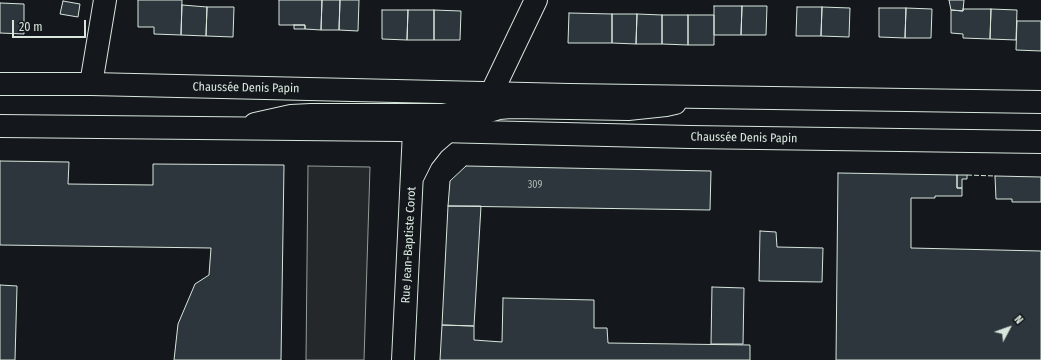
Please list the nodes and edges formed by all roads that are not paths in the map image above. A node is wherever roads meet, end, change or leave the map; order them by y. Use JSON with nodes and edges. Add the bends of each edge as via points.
{"nodes":[{"id":1,"x":105,"y":0,"type":"edge"},
{"id":2,"x":536,"y":0,"type":"edge"},
{"id":3,"x":0,"y":84,"type":"edge"},
{"id":4,"x":91,"y":84,"type":"junction"},
{"id":5,"x":491,"y":94,"type":"junction"},
{"id":6,"x":699,"y":97,"type":"junction"},
{"id":7,"x":1041,"y":102,"type":"edge"},
{"id":8,"x":0,"y":126,"type":"edge"},
{"id":9,"x":228,"y":128,"type":"junction"},
{"id":10,"x":414,"y":131,"type":"junction"},
{"id":11,"x":448,"y":131,"type":"junction"},
{"id":12,"x":1041,"y":142,"type":"edge"},
{"id":13,"x":412,"y":178,"type":"junction"},
{"id":14,"x":404,"y":360,"type":"edge"}],
"edges":[{"from":1,"to":4,"type":"main road"},
{"from":2,"to":5,"type":"main road"},
{"from":3,"to":4,"type":"main road","name":"Chaussée Denis Papin"},
{"from":4,"to":5,"type":"main road","name":"Chaussée Denis Papin"},
{"from":5,"to":6,"type":"main road","name":"Chaussée Denis Papin"},
{"from":5,"to":9,"type":"main road","name":"Chaussée Denis Papin","via":[[471,107],[443,115],[291,116]]},
{"from":6,"to":7,"type":"main road","name":"Chaussée Denis Papin"},
{"from":6,"to":11,"type":"main road","name":"Chaussée Denis Papin","via":[[666,105],[628,109],[499,108],[467,120]]},
{"from":8,"to":9,"type":"main road","name":"Chaussée Denis Papin"},
{"from":9,"to":10,"type":"main road","name":"Chaussée Denis Papin"},
{"from":10,"to":11,"type":"main road","name":"Chaussée Denis Papin"},
{"from":10,"to":13,"type":"main road","name":"Rue Jean-Baptiste Corot"},
{"from":11,"to":12,"type":"main road","name":"Chaussée Denis Papin"},
{"from":11,"to":13,"type":"main road","name":"Chaussée Denis Papin","via":[[422,158]]},
{"from":13,"to":14,"type":"main road","name":"Rue Jean-Baptiste Corot"}]}
